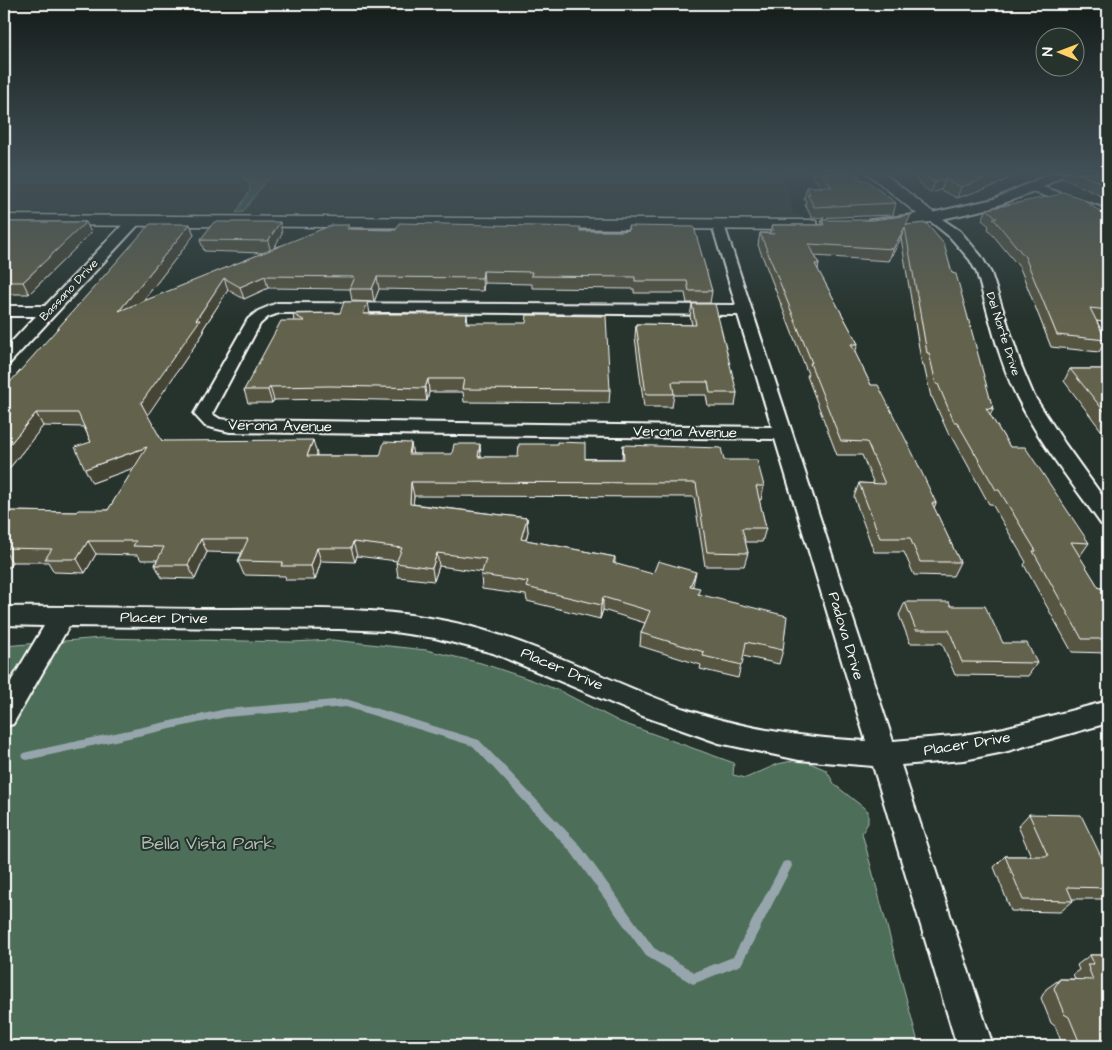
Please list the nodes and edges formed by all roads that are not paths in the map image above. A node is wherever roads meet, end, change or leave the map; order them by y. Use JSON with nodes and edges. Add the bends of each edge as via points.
{"nodes":[{"id":1,"x":133,"y":222,"type":"edge"},
{"id":2,"x":280,"y":222,"type":"edge"},
{"id":3,"x":880,"y":222,"type":"edge"},
{"id":4,"x":939,"y":222,"type":"edge"},
{"id":5,"x":718,"y":225,"type":"junction"},
{"id":6,"x":823,"y":225,"type":"edge"},
{"id":7,"x":855,"y":225,"type":"edge"},
{"id":8,"x":745,"y":310,"type":"junction"},
{"id":9,"x":4,"y":311,"type":"edge"},
{"id":10,"x":49,"y":311,"type":"junction"},
{"id":11,"x":4,"y":359,"type":"edge"},
{"id":12,"x":783,"y":433,"type":"junction"},
{"id":13,"x":1100,"y":497,"type":"edge"},
{"id":14,"x":1108,"y":519,"type":"edge"},
{"id":15,"x":4,"y":616,"type":"edge"},
{"id":16,"x":62,"y":617,"type":"junction"},
{"id":17,"x":1108,"y":712,"type":"edge"},
{"id":18,"x":4,"y":716,"type":"edge"},
{"id":19,"x":882,"y":753,"type":"junction"},
{"id":20,"x":975,"y":1046,"type":"edge"}],
"edges":[{"from":1,"to":10,"type":"street","name":"Bassano Drive"},
{"from":2,"to":5,"type":"street"},
{"from":3,"to":7,"type":"street"},
{"from":4,"to":13,"type":"street","name":"Del Norte Drive","via":[[955,234],[984,274],[1025,396],[1047,431]]},
{"from":5,"to":6,"type":"street"},
{"from":5,"to":8,"type":"street","name":"Padova Drive"},
{"from":8,"to":12,"type":"street","name":"Padova Drive"},
{"from":8,"to":12,"type":"street","name":"Verona Avenue","via":[[277,308],[254,322],[203,414],[211,423],[230,426]]},
{"from":9,"to":10,"type":"street"},
{"from":10,"to":11,"type":"street","name":"Bassano Drive"},
{"from":12,"to":19,"type":"street","name":"Padova Drive"},
{"from":13,"to":14,"type":"street","name":"Del Norte Drive"},
{"from":15,"to":16,"type":"street","name":"Placer Drive"},
{"from":16,"to":18,"type":"street"},
{"from":16,"to":19,"type":"street","name":"Placer Drive","via":[[331,619],[435,628],[513,648],[642,704],[711,728],[793,748]]},
{"from":17,"to":19,"type":"street","name":"Placer Drive","via":[[1004,740],[930,753]]},
{"from":19,"to":20,"type":"street","name":"Padova Drive"}]}
